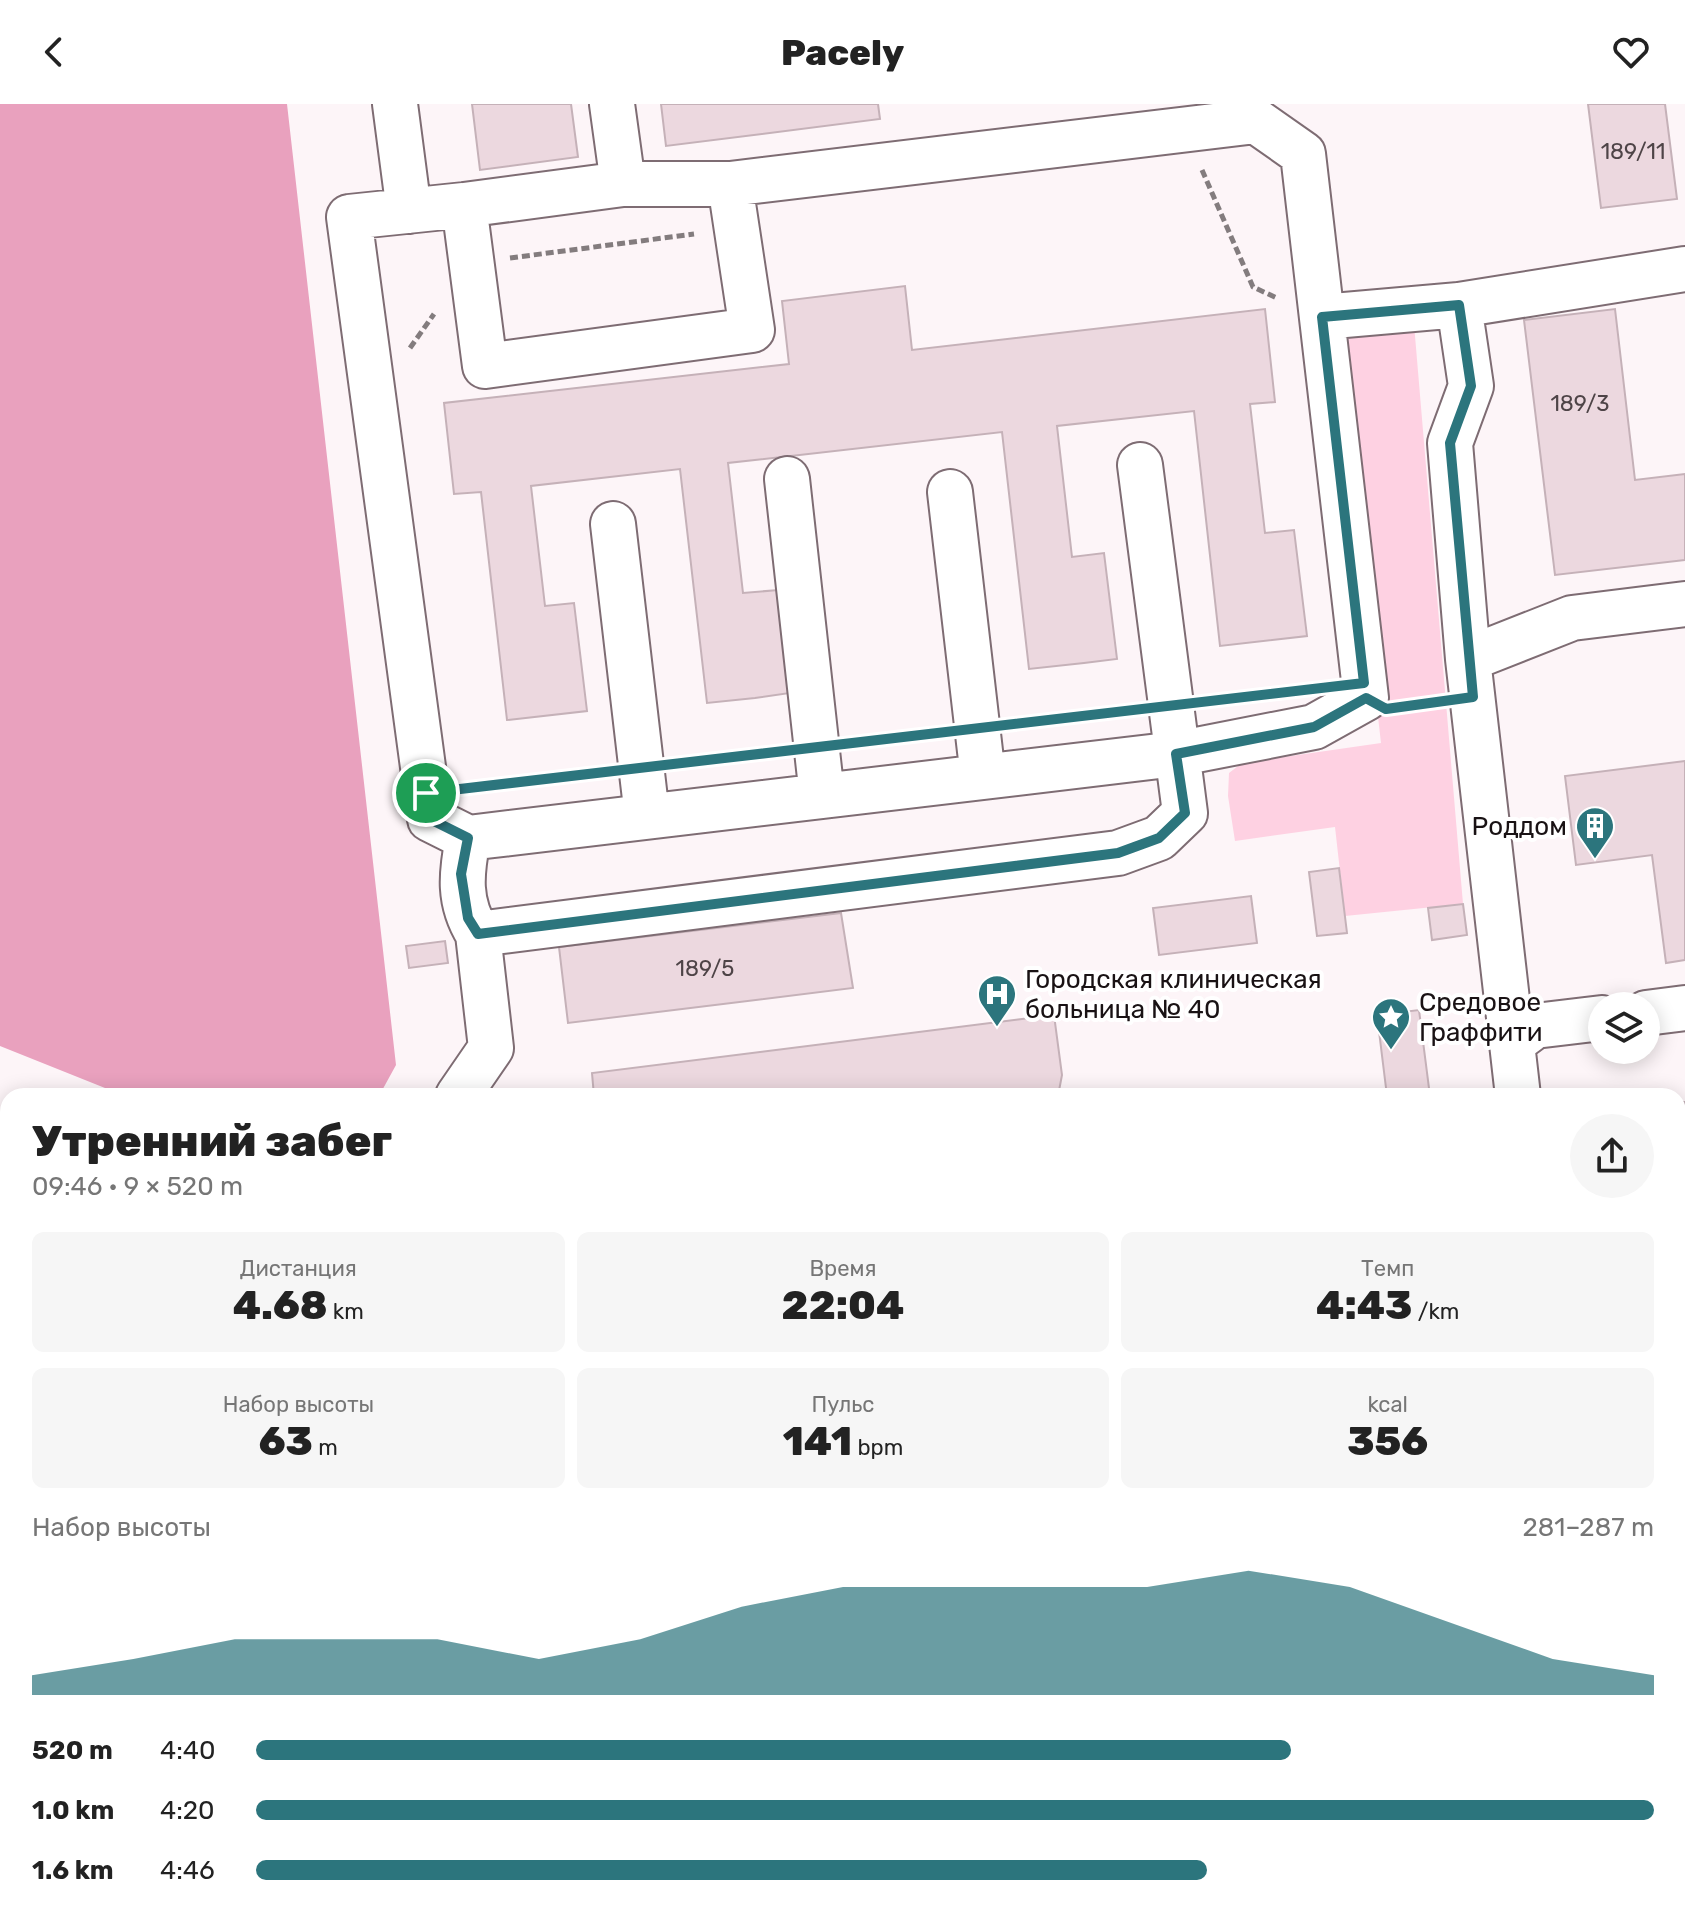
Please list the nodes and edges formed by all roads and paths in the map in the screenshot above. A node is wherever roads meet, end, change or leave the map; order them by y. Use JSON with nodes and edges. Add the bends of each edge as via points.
{"nodes":[{"id":1,"x":395,"y":104,"type":"edge"},
{"id":2,"x":612,"y":104,"type":"edge"},
{"id":3,"x":1254,"y":113,"type":"edge"},
{"id":4,"x":1183,"y":130,"type":"junction"},
{"id":5,"x":623,"y":184,"type":"junction"},
{"id":6,"x":730,"y":184,"type":"junction"},
{"id":7,"x":464,"y":205,"type":"junction"},
{"id":8,"x":409,"y":211,"type":"junction"},
{"id":9,"x":471,"y":263,"type":"junction"},
{"id":10,"x":1685,"y":269,"type":"edge"},
{"id":11,"x":1459,"y":305,"type":"junction"},
{"id":12,"x":1322,"y":317,"type":"junction"},
{"id":13,"x":374,"y":397,"type":"junction"},
{"id":14,"x":1140,"y":465,"type":"dead end"},
{"id":15,"x":787,"y":479,"type":"dead end"},
{"id":16,"x":950,"y":492,"type":"dead end"},
{"id":17,"x":613,"y":524,"type":"dead end"},
{"id":18,"x":1685,"y":604,"type":"edge"},
{"id":19,"x":1470,"y":678,"type":"junction"},
{"id":20,"x":1366,"y":698,"type":"junction"},
{"id":21,"x":1171,"y":705,"type":"junction"},
{"id":22,"x":978,"y":728,"type":"junction"},
{"id":23,"x":816,"y":747,"type":"junction"},
{"id":24,"x":1176,"y":754,"type":"junction"},
{"id":25,"x":642,"y":768,"type":"junction"},
{"id":26,"x":983,"y":777,"type":"junction"},
{"id":27,"x":426,"y":793,"type":"junction"},
{"id":28,"x":822,"y":796,"type":"junction"},
{"id":29,"x":647,"y":816,"type":"junction"},
{"id":30,"x":468,"y":838,"type":"junction"},
{"id":31,"x":478,"y":934,"type":"junction"},
{"id":32,"x":1685,"y":1008,"type":"edge"},
{"id":33,"x":1660,"y":1011,"type":"edge"},
{"id":34,"x":1588,"y":1020,"type":"edge"},
{"id":35,"x":1512,"y":1043,"type":"junction"},
{"id":36,"x":464,"y":1088,"type":"edge"},
{"id":37,"x":1517,"y":1088,"type":"edge"}],
"edges":[{"from":1,"to":8,"type":"street"},
{"from":2,"to":5,"type":"street"},
{"from":3,"to":4,"type":"street"},
{"from":3,"to":12,"type":"street","via":[[1303,154]]},
{"from":4,"to":6,"type":"street"},
{"from":4,"to":12,"type":"path","via":[[1253,287]]},
{"from":5,"to":6,"type":"street"},
{"from":5,"to":7,"type":"street"},
{"from":6,"to":9,"type":"street","via":[[752,330],[485,366]]},
{"from":7,"to":8,"type":"street"},
{"from":7,"to":9,"type":"street"},
{"from":8,"to":13,"type":"street","via":[[349,217]]},
{"from":9,"to":13,"type":"path"},
{"from":10,"to":11,"type":"street"},
{"from":11,"to":12,"type":"street"},
{"from":11,"to":19,"type":"street","via":[[1471,386],[1450,443]]},
{"from":12,"to":20,"type":"street"},
{"from":13,"to":27,"type":"street"},
{"from":14,"to":21,"type":"street"},
{"from":15,"to":23,"type":"street"},
{"from":16,"to":22,"type":"street"},
{"from":17,"to":25,"type":"street"},
{"from":18,"to":19,"type":"street","via":[[1572,618]]},
{"from":19,"to":20,"type":"path","via":[[1386,709]]},
{"from":19,"to":35,"type":"street"},
{"from":20,"to":24,"type":"street","via":[[1314,727]]},
{"from":21,"to":22,"type":"path"},
{"from":21,"to":24,"type":"street"},
{"from":22,"to":23,"type":"path"},
{"from":22,"to":26,"type":"street"},
{"from":23,"to":25,"type":"path"},
{"from":23,"to":28,"type":"street"},
{"from":24,"to":26,"type":"street"},
{"from":24,"to":31,"type":"street","via":[[1185,813],[1159,838],[1118,853]]},
{"from":25,"to":27,"type":"path"},
{"from":25,"to":29,"type":"street"},
{"from":26,"to":28,"type":"street"},
{"from":27,"to":30,"type":"street","via":[[430,819]]},
{"from":28,"to":29,"type":"street"},
{"from":29,"to":30,"type":"street"},
{"from":30,"to":31,"type":"street","via":[[461,874],[468,918]]},
{"from":31,"to":36,"type":"street","via":[[491,1048]]},
{"from":32,"to":33,"type":"street"},
{"from":34,"to":35,"type":"street","via":[[1535,1026]]},
{"from":35,"to":37,"type":"street"}]}
